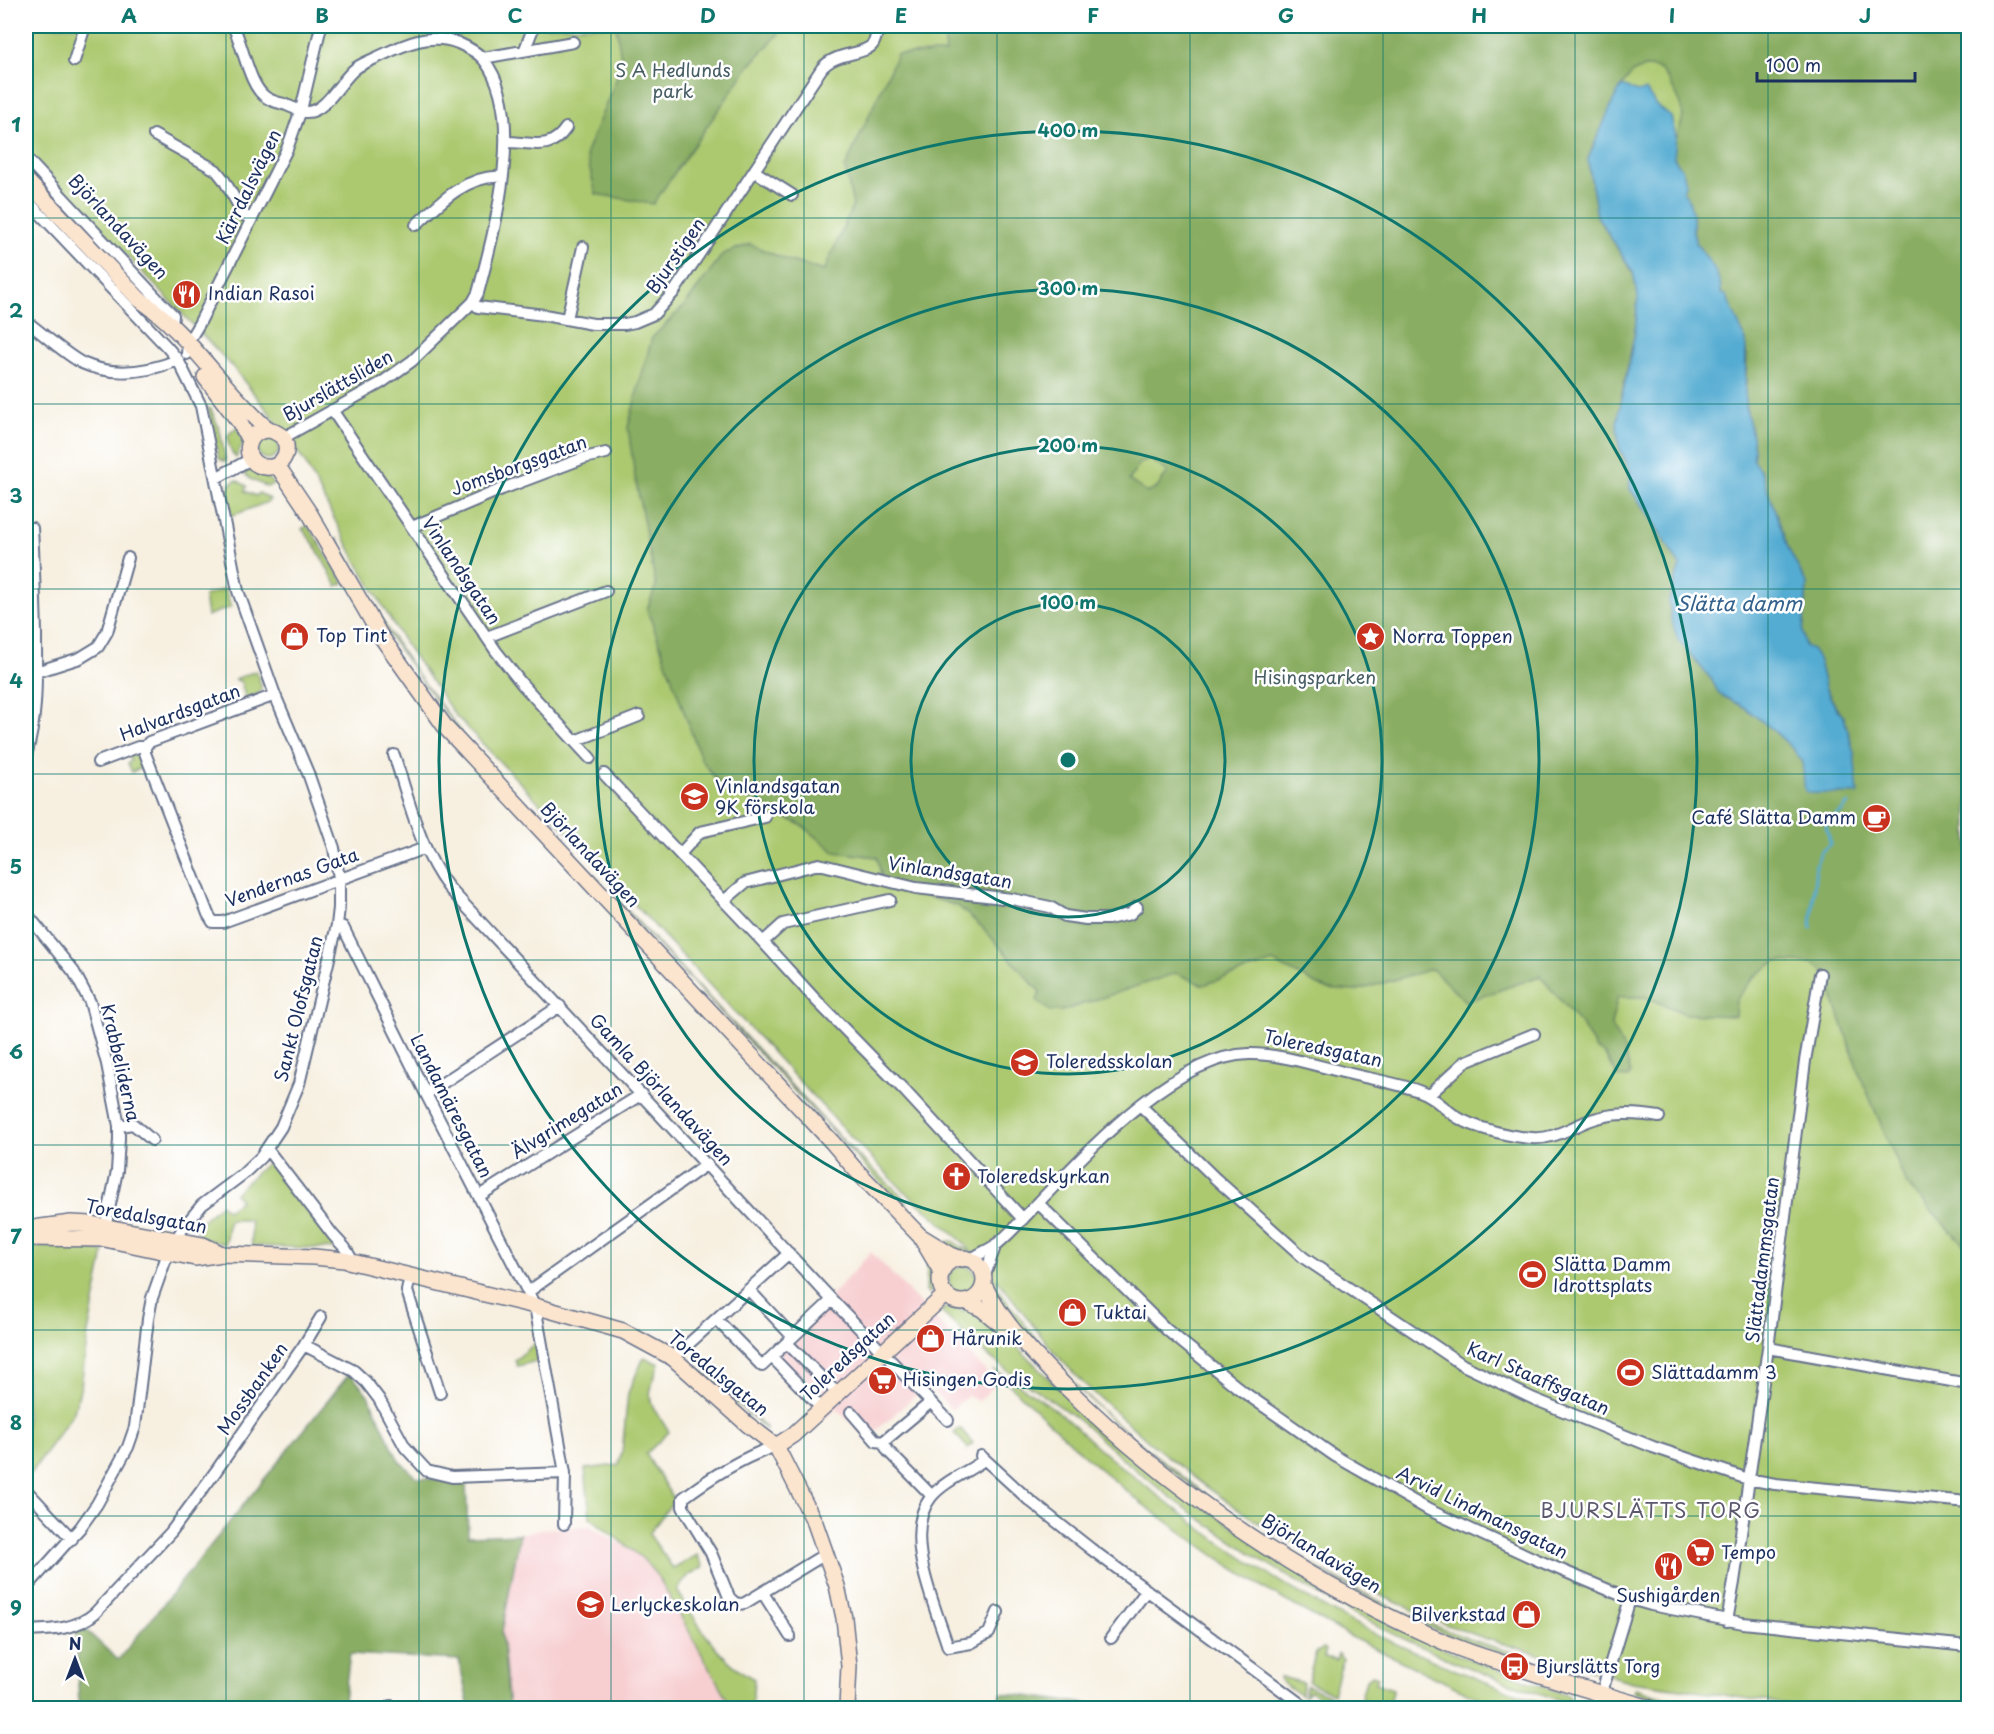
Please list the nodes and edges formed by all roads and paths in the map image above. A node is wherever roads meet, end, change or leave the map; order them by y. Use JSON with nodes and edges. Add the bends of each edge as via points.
{"nodes":[{"id":1,"x":85,"y":26,"type":"edge"},
{"id":2,"x":233,"y":26,"type":"edge"},
{"id":3,"x":321,"y":26,"type":"edge"},
{"id":4,"x":534,"y":26,"type":"edge"},
{"id":5,"x":879,"y":26,"type":"edge"},
{"id":6,"x":573,"y":42,"type":"dead end"},
{"id":7,"x":525,"y":49,"type":"junction"},
{"id":8,"x":483,"y":58,"type":"junction"},
{"id":9,"x":74,"y":61,"type":"dead end"},
{"id":10,"x":301,"y":110,"type":"junction"},
{"id":11,"x":566,"y":128,"type":"dead end"},
{"id":12,"x":154,"y":135,"type":"dead end"},
{"id":13,"x":506,"y":142,"type":"junction"},
{"id":14,"x":26,"y":158,"type":"edge"},
{"id":15,"x":754,"y":171,"type":"junction"},
{"id":16,"x":503,"y":177,"type":"junction"},
{"id":17,"x":26,"y":180,"type":"edge"},
{"id":18,"x":792,"y":195,"type":"dead end"},
{"id":19,"x":26,"y":199,"type":"edge"},
{"id":20,"x":251,"y":219,"type":"junction"},
{"id":21,"x":416,"y":225,"type":"dead end"},
{"id":22,"x":583,"y":247,"type":"dead end"},
{"id":23,"x":139,"y":299,"type":"junction"},
{"id":24,"x":473,"y":302,"type":"junction"},
{"id":25,"x":567,"y":319,"type":"junction"},
{"id":26,"x":26,"y":321,"type":"edge"},
{"id":27,"x":172,"y":327,"type":"junction"},
{"id":28,"x":184,"y":352,"type":"junction"},
{"id":29,"x":332,"y":410,"type":"junction"},
{"id":30,"x":276,"y":434,"type":"junction"},
{"id":31,"x":250,"y":442,"type":"junction"},
{"id":32,"x":606,"y":453,"type":"dead end"},
{"id":33,"x":251,"y":459,"type":"junction"},
{"id":34,"x":278,"y":465,"type":"junction"},
{"id":35,"x":216,"y":478,"type":"junction"},
{"id":36,"x":412,"y":527,"type":"junction"},
{"id":37,"x":29,"y":528,"type":"edge"},
{"id":38,"x":128,"y":558,"type":"dead end"},
{"id":39,"x":606,"y":591,"type":"dead end"},
{"id":40,"x":487,"y":637,"type":"junction"},
{"id":41,"x":36,"y":672,"type":"junction"},
{"id":42,"x":275,"y":695,"type":"junction"},
{"id":43,"x":639,"y":716,"type":"dead end"},
{"id":44,"x":575,"y":741,"type":"junction"},
{"id":45,"x":145,"y":747,"type":"junction"},
{"id":46,"x":394,"y":754,"type":"dead end"},
{"id":47,"x":26,"y":756,"type":"edge"},
{"id":48,"x":590,"y":758,"type":"dead end"},
{"id":49,"x":98,"y":762,"type":"dead end"},
{"id":50,"x":604,"y":774,"type":"dead end"},
{"id":51,"x":765,"y":817,"type":"dead end"},
{"id":52,"x":425,"y":848,"type":"junction"},
{"id":53,"x":680,"y":854,"type":"junction"},
{"id":54,"x":339,"y":878,"type":"junction"},
{"id":55,"x":724,"y":900,"type":"junction"},
{"id":56,"x":891,"y":900,"type":"dead end"},
{"id":57,"x":1137,"y":907,"type":"dead end"},
{"id":58,"x":26,"y":913,"type":"edge"},
{"id":59,"x":337,"y":925,"type":"junction"},
{"id":60,"x":764,"y":942,"type":"junction"},
{"id":61,"x":1820,"y":974,"type":"dead end"},
{"id":62,"x":560,"y":1006,"type":"junction"},
{"id":63,"x":1534,"y":1034,"type":"dead end"},
{"id":64,"x":426,"y":1094,"type":"junction"},
{"id":65,"x":642,"y":1094,"type":"junction"},
{"id":66,"x":1429,"y":1095,"type":"junction"},
{"id":67,"x":1140,"y":1105,"type":"junction"},
{"id":68,"x":1659,"y":1117,"type":"dead end"},
{"id":69,"x":119,"y":1126,"type":"junction"},
{"id":70,"x":152,"y":1140,"type":"dead end"},
{"id":71,"x":267,"y":1149,"type":"junction"},
{"id":72,"x":707,"y":1164,"type":"junction"},
{"id":73,"x":479,"y":1196,"type":"junction"},
{"id":74,"x":1038,"y":1203,"type":"junction"},
{"id":75,"x":1023,"y":1219,"type":"junction"},
{"id":76,"x":26,"y":1229,"type":"edge"},
{"id":77,"x":105,"y":1233,"type":"junction"},
{"id":78,"x":920,"y":1236,"type":"junction"},
{"id":79,"x":26,"y":1238,"type":"edge"},
{"id":80,"x":996,"y":1244,"type":"junction"},
{"id":81,"x":172,"y":1247,"type":"junction"},
{"id":82,"x":789,"y":1253,"type":"junction"},
{"id":83,"x":966,"y":1259,"type":"junction"},
{"id":84,"x":354,"y":1263,"type":"junction"},
{"id":85,"x":942,"y":1274,"type":"junction"},
{"id":86,"x":410,"y":1276,"type":"junction"},
{"id":87,"x":984,"y":1282,"type":"junction"},
{"id":88,"x":749,"y":1290,"type":"junction"},
{"id":89,"x":946,"y":1294,"type":"junction"},
{"id":90,"x":532,"y":1299,"type":"junction"},
{"id":91,"x":832,"y":1299,"type":"junction"},
{"id":92,"x":967,"y":1302,"type":"junction"},
{"id":93,"x":321,"y":1317,"type":"dead end"},
{"id":94,"x":716,"y":1319,"type":"junction"},
{"id":95,"x":790,"y":1340,"type":"junction"},
{"id":96,"x":1024,"y":1343,"type":"junction"},
{"id":97,"x":304,"y":1345,"type":"junction"},
{"id":98,"x":1768,"y":1348,"type":"junction"},
{"id":99,"x":883,"y":1351,"type":"junction"},
{"id":100,"x":772,"y":1357,"type":"junction"},
{"id":101,"x":673,"y":1358,"type":"junction"},
{"id":102,"x":1968,"y":1384,"type":"edge"},
{"id":103,"x":440,"y":1394,"type":"dead end"},
{"id":104,"x":837,"y":1394,"type":"junction"},
{"id":105,"x":931,"y":1402,"type":"junction"},
{"id":106,"x":822,"y":1408,"type":"junction"},
{"id":107,"x":851,"y":1412,"type":"dead end"},
{"id":108,"x":948,"y":1420,"type":"dead end"},
{"id":109,"x":883,"y":1442,"type":"junction"},
{"id":110,"x":776,"y":1446,"type":"junction"},
{"id":111,"x":565,"y":1473,"type":"junction"},
{"id":112,"x":1748,"y":1479,"type":"junction"},
{"id":113,"x":26,"y":1490,"type":"edge"},
{"id":114,"x":932,"y":1496,"type":"junction"},
{"id":115,"x":1968,"y":1502,"type":"edge"},
{"id":116,"x":564,"y":1524,"type":"dead end"},
{"id":117,"x":72,"y":1539,"type":"junction"},
{"id":118,"x":828,"y":1555,"type":"junction"},
{"id":119,"x":26,"y":1588,"type":"edge"},
{"id":120,"x":1148,"y":1590,"type":"junction"},
{"id":121,"x":763,"y":1593,"type":"junction"},
{"id":122,"x":1630,"y":1599,"type":"junction"},
{"id":123,"x":998,"y":1612,"type":"dead end"},
{"id":124,"x":1727,"y":1621,"type":"junction"},
{"id":125,"x":26,"y":1631,"type":"edge"},
{"id":126,"x":790,"y":1636,"type":"dead end"},
{"id":127,"x":1111,"y":1638,"type":"dead end"},
{"id":128,"x":1968,"y":1646,"type":"edge"},
{"id":129,"x":1600,"y":1702,"type":"edge"},
{"id":130,"x":848,"y":1708,"type":"edge"},
{"id":131,"x":1306,"y":1708,"type":"edge"},
{"id":132,"x":1650,"y":1708,"type":"edge"}],
"edges":[{"from":1,"to":9,"type":"street"},
{"from":2,"to":10,"type":"street","via":[[259,91],[267,98]]},
{"from":3,"to":10,"type":"street","name":"Kärrdalsvägen"},
{"from":4,"to":7,"type":"street"},
{"from":5,"to":15,"type":"street","name":"Bjurstigen","via":[[874,43],[865,51],[851,52],[822,68]]},
{"from":6,"to":7,"type":"street"},
{"from":7,"to":8,"type":"street"},
{"from":8,"to":10,"type":"street","via":[[446,39],[418,41],[356,68],[327,102],[312,111]]},
{"from":8,"to":13,"type":"street","name":"Bjurslättsliden","via":[[495,78]]},
{"from":10,"to":20,"type":"street","name":"Kärrdalsvägen","via":[[287,149]]},
{"from":11,"to":13,"type":"street","via":[[560,137],[546,144]]},
{"from":12,"to":20,"type":"street","via":[[216,170]]},
{"from":13,"to":16,"type":"street","name":"Bjurslättsliden"},
{"from":14,"to":27,"type":"street","name":"Björlandavägen","via":[[173,315]]},
{"from":15,"to":18,"type":"street"},
{"from":15,"to":25,"type":"street","name":"Bjurstigen","via":[[674,292],[654,314],[625,324]]},
{"from":16,"to":21,"type":"street","via":[[484,177],[465,185]]},
{"from":16,"to":24,"type":"street","name":"Bjurslättsliden","via":[[495,230]]},
{"from":17,"to":23,"type":"street","name":"Björlandavägen"},
{"from":19,"to":28,"type":"street","name":"Björlandavägen"},
{"from":20,"to":28,"type":"street","name":"Kärrdalsvägen"},
{"from":22,"to":25,"type":"street"},
{"from":23,"to":27,"type":"street","name":"Björlandavägen"},
{"from":23,"to":28,"type":"street","name":"Björlandavägen"},
{"from":24,"to":25,"type":"street","name":"Bjurstigen","via":[[478,307]]},
{"from":24,"to":29,"type":"street","name":"Bjurslättsliden","via":[[412,361]]},
{"from":26,"to":28,"type":"street","via":[[81,362],[102,369],[153,368]]},
{"from":27,"to":28,"type":"street","name":"Björlandavägen"},
{"from":28,"to":30,"type":"street","name":"Björlandavägen"},
{"from":28,"to":31,"type":"street","name":"Björlandavägen","via":[[228,406]]},
{"from":28,"to":35,"type":"street","name":"Sankt Olofsgatan","via":[[201,406]]},
{"from":29,"to":30,"type":"street","name":"Bjurslättsliden"},
{"from":29,"to":36,"type":"street","name":"Vinlandsgatan"},
{"from":30,"to":31,"type":"street","via":[[257,432]]},
{"from":30,"to":34,"type":"street","via":[[286,445]]},
{"from":31,"to":33,"type":"street","name":"Björlandavägen"},
{"from":32,"to":36,"type":"street","name":"Jomsborgsgatan","via":[[512,485]]},
{"from":33,"to":34,"type":"street","via":[[263,467]]},
{"from":33,"to":35,"type":"street"},
{"from":34,"to":78,"type":"street","name":"Björlandavägen","via":[[380,635],[446,728]]},
{"from":35,"to":42,"type":"street","name":"Sankt Olofsgatan","via":[[233,571]]},
{"from":36,"to":40,"type":"street","name":"Vinlandsgatan"},
{"from":37,"to":41,"type":"street","via":[[35,569]]},
{"from":38,"to":41,"type":"street","via":[[107,632],[98,647],[80,658]]},
{"from":39,"to":40,"type":"street"},
{"from":40,"to":44,"type":"street","name":"Vinlandsgatan","via":[[522,684]]},
{"from":41,"to":47,"type":"street","via":[[33,730]]},
{"from":42,"to":45,"type":"street","name":"Halvardsgatan","via":[[149,742]]},
{"from":42,"to":54,"type":"street","name":"Sankt Olofsgatan","via":[[308,773],[334,848]]},
{"from":43,"to":44,"type":"street"},
{"from":44,"to":48,"type":"street","name":"Vinlandsgatan"},
{"from":45,"to":49,"type":"street","name":"Halvardsgatan"},
{"from":45,"to":54,"type":"street","name":"Vendernas Gata","via":[[213,922],[223,922]]},
{"from":46,"to":52,"type":"street","name":"Gamla Björlandavägen"},
{"from":50,"to":53,"type":"street"},
{"from":51,"to":53,"type":"street","via":[[700,832]]},
{"from":52,"to":54,"type":"street","name":"Vendernas Gata"},
{"from":52,"to":62,"type":"street","name":"Gamla Björlandavägen","via":[[448,887]]},
{"from":53,"to":55,"type":"street"},
{"from":54,"to":59,"type":"street","name":"Sankt Olofsgatan"},
{"from":55,"to":57,"type":"street","name":"Vinlandsgatan","via":[[745,884],[819,864],[916,888],[1012,899],[1086,919],[1130,914]]},
{"from":55,"to":60,"type":"street"},
{"from":56,"to":60,"type":"street","name":"Vinlandsgatan","via":[[783,924]]},
{"from":58,"to":69,"type":"street","name":"Krabbeliderna","via":[[74,972],[90,1002]]},
{"from":59,"to":64,"type":"street","name":"Landamäresgatan","via":[[343,927]]},
{"from":59,"to":71,"type":"street","name":"Sankt Olofsgatan","via":[[300,1084]]},
{"from":60,"to":75,"type":"street"},
{"from":61,"to":98,"type":"street","name":"Slättadammsgatan"},
{"from":62,"to":64,"type":"street"},
{"from":62,"to":65,"type":"street","name":"Gamla Björlandavägen"},
{"from":63,"to":66,"type":"street","via":[[1466,1062]]},
{"from":64,"to":73,"type":"street","name":"Landamäresgatan"},
{"from":65,"to":72,"type":"street","name":"Gamla Björlandavägen"},
{"from":65,"to":73,"type":"street","name":"Älvgrimegatan"},
{"from":66,"to":67,"type":"street","name":"Toleredsgatan","via":[[1309,1064],[1249,1054],[1207,1062]]},
{"from":66,"to":68,"type":"street","name":"Toleredsgatan","via":[[1462,1120],[1532,1138],[1548,1137],[1615,1114]]},
{"from":67,"to":74,"type":"street","name":"Toleredsgatan"},
{"from":67,"to":112,"type":"street","name":"Karl Staaffsgatan","via":[[1304,1258],[1463,1365],[1534,1399],[1653,1447]]},
{"from":69,"to":70,"type":"street","via":[[133,1124]]},
{"from":69,"to":77,"type":"street","name":"Krabbeliderna","via":[[117,1171]]},
{"from":71,"to":81,"type":"street","name":"Sankt Olofsgatan","via":[[242,1175],[202,1205]]},
{"from":71,"to":84,"type":"street"},
{"from":72,"to":82,"type":"street","name":"Gamla Björlandavägen"},
{"from":72,"to":90,"type":"street"},
{"from":73,"to":90,"type":"street","name":"Landamäresgatan"},
{"from":74,"to":75,"type":"street","name":"Toleredsgatan"},
{"from":74,"to":122,"type":"street","name":"Arvid Lindmansgatan","via":[[1167,1330],[1242,1391],[1335,1456],[1429,1510]]},
{"from":75,"to":80,"type":"street","name":"Toleredsgatan"},
{"from":76,"to":77,"type":"street","name":"Toredalsgatan","via":[[71,1223]]},
{"from":77,"to":79,"type":"street","name":"Toredalsgatan"},
{"from":77,"to":81,"type":"street","name":"Toredalsgatan"},
{"from":78,"to":83,"type":"street","name":"Björlandavägen","via":[[951,1255]]},
{"from":78,"to":85,"type":"street","name":"Björlandavägen"},
{"from":80,"to":83,"type":"street","name":"Toleredsgatan"},
{"from":80,"to":87,"type":"street","name":"Toleredsgatan"},
{"from":81,"to":84,"type":"street","name":"Toredalsgatan","via":[[195,1258],[222,1254],[331,1258]]},
{"from":81,"to":117,"type":"street","name":"Sankt Olofsgatan","via":[[152,1298],[135,1427],[119,1466]]},
{"from":82,"to":88,"type":"street"},
{"from":82,"to":91,"type":"street","name":"Gamla Björlandavägen"},
{"from":83,"to":85,"type":"street","via":[[948,1264]]},
{"from":83,"to":87,"type":"street","name":"Björlandavägen","via":[[978,1265]]},
{"from":84,"to":86,"type":"street","name":"Toredalsgatan"},
{"from":85,"to":89,"type":"street","name":"Björlandavägen"},
{"from":86,"to":90,"type":"street","name":"Toredalsgatan"},
{"from":86,"to":103,"type":"street","via":[[407,1291]]},
{"from":87,"to":92,"type":"street","via":[[978,1296]]},
{"from":87,"to":96,"type":"street","name":"Björlandavägen","via":[[991,1299]]},
{"from":88,"to":94,"type":"street"},
{"from":88,"to":95,"type":"street"},
{"from":89,"to":92,"type":"street","name":"Björlandavägen","via":[[957,1302]]},
{"from":89,"to":99,"type":"street","name":"Toleredsgatan"},
{"from":90,"to":101,"type":"street","name":"Toredalsgatan","via":[[623,1331]]},
{"from":90,"to":111,"type":"street","name":"Landamäresgatan"},
{"from":91,"to":95,"type":"street"},
{"from":91,"to":99,"type":"street","name":"Gamla Björlandavägen"},
{"from":92,"to":96,"type":"street","name":"Björlandavägen","via":[[982,1309]]},
{"from":93,"to":97,"type":"street"},
{"from":94,"to":100,"type":"street","via":[[762,1366]]},
{"from":94,"to":101,"type":"street"},
{"from":95,"to":100,"type":"street"},
{"from":95,"to":104,"type":"street"},
{"from":96,"to":129,"type":"street","name":"Björlandavägen","via":[[1139,1454],[1213,1510],[1295,1564],[1398,1621]]},
{"from":97,"to":111,"type":"street","name":"Mossbanken","via":[[354,1371],[366,1382],[405,1447],[427,1471],[452,1477]]},
{"from":97,"to":125,"type":"street","name":"Mossbanken","via":[[171,1532],[95,1613],[87,1621],[70,1627]]},
{"from":98,"to":102,"type":"street"},
{"from":98,"to":112,"type":"street","name":"Slättadammsgatan"},
{"from":99,"to":104,"type":"street","name":"Toleredsgatan"},
{"from":99,"to":105,"type":"street","name":"Gamla Björlandavägen"},
{"from":100,"to":106,"type":"street"},
{"from":101,"to":110,"type":"street","name":"Toredalsgatan"},
{"from":104,"to":106,"type":"street","name":"Toleredsgatan"},
{"from":105,"to":108,"type":"street","name":"Gamla Björlandavägen"},
{"from":105,"to":109,"type":"street"},
{"from":106,"to":110,"type":"street","name":"Toleredsgatan"},
{"from":107,"to":109,"type":"street","via":[[876,1441]]},
{"from":109,"to":114,"type":"street"},
{"from":110,"to":118,"type":"street","name":"Toredalsgatan"},
{"from":110,"to":121,"type":"street","via":[[715,1477],[682,1502],[734,1603],[745,1603]]},
{"from":111,"to":116,"type":"street","name":"Landamäresgatan"},
{"from":112,"to":115,"type":"street","name":"Karl Staaffsgatan"},
{"from":112,"to":124,"type":"street","name":"Slättadammsgatan"},
{"from":113,"to":117,"type":"street"},
{"from":114,"to":120,"type":"street","via":[[982,1458],[1029,1500]]},
{"from":114,"to":123,"type":"street","via":[[921,1521],[919,1548],[948,1647],[971,1643],[989,1633]]},
{"from":117,"to":119,"type":"street","name":"Sankt Olofsgatan"},
{"from":118,"to":121,"type":"street"},
{"from":118,"to":130,"type":"street","name":"Toredalsgatan","via":[[844,1618]]},
{"from":120,"to":127,"type":"street"},
{"from":120,"to":131,"type":"street"},
{"from":121,"to":126,"type":"street"},
{"from":122,"to":124,"type":"street","name":"Arvid Lindmansgatan"},
{"from":122,"to":129,"type":"street"},
{"from":124,"to":128,"type":"street","name":"Arvid Lindmansgatan"},
{"from":129,"to":132,"type":"street","name":"Björlandavägen"}]}
